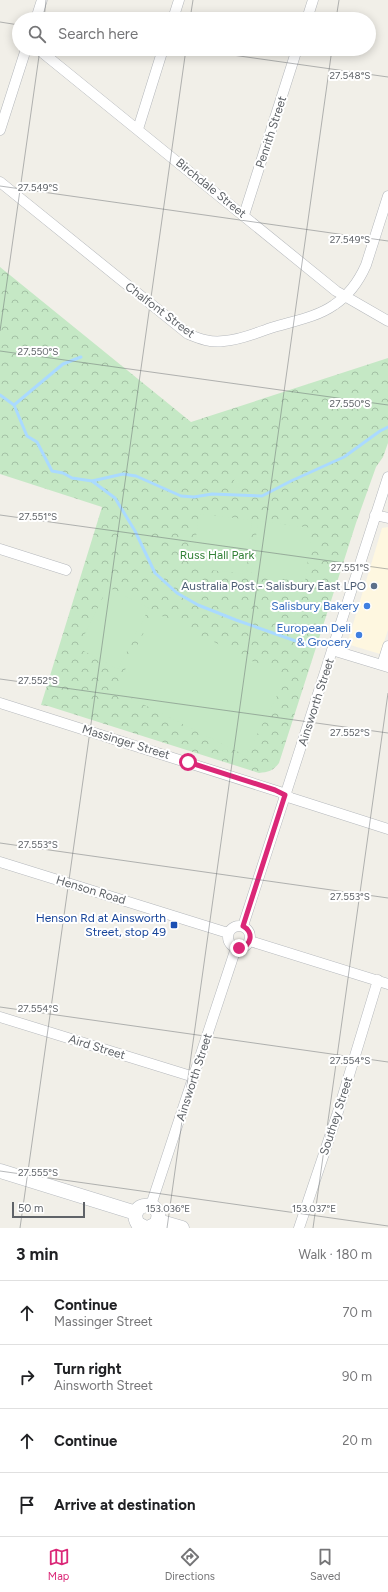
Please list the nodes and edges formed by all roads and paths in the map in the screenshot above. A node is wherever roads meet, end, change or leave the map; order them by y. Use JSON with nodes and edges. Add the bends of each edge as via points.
{"nodes":[{"id":1,"x":42,"y":0,"type":"edge"},
{"id":2,"x":179,"y":0,"type":"edge"},
{"id":3,"x":313,"y":0,"type":"edge"},
{"id":4,"x":38,"y":12,"type":"edge"},
{"id":5,"x":175,"y":12,"type":"edge"},
{"id":6,"x":309,"y":12,"type":"edge"},
{"id":7,"x":24,"y":56,"type":"edge"},
{"id":8,"x":47,"y":56,"type":"edge"},
{"id":9,"x":161,"y":56,"type":"edge"},
{"id":10,"x":295,"y":56,"type":"edge"},
{"id":11,"x":138,"y":129,"type":"junction"},
{"id":12,"x":0,"y":130,"type":"edge"},
{"id":13,"x":0,"y":182,"type":"edge"},
{"id":14,"x":388,"y":196,"type":"edge"},
{"id":15,"x":244,"y":215,"type":"junction"},
{"id":16,"x":345,"y":296,"type":"junction"},
{"id":17,"x":388,"y":321,"type":"edge"},
{"id":18,"x":388,"y":477,"type":"edge"},
{"id":19,"x":375,"y":515,"type":"junction"},
{"id":20,"x":388,"y":518,"type":"edge"},
{"id":21,"x":0,"y":549,"type":"edge"},
{"id":22,"x":66,"y":570,"type":"dead end"},
{"id":23,"x":388,"y":646,"type":"edge"},
{"id":24,"x":332,"y":650,"type":"junction"},
{"id":25,"x":385,"y":666,"type":"edge"},
{"id":26,"x":0,"y":703,"type":"edge"},
{"id":27,"x":285,"y":795,"type":"junction"},
{"id":28,"x":388,"y":829,"type":"edge"},
{"id":29,"x":0,"y":862,"type":"edge"},
{"id":30,"x":243,"y":926,"type":"junction"},
{"id":31,"x":228,"y":933,"type":"junction"},
{"id":32,"x":250,"y":940,"type":"junction"},
{"id":33,"x":236,"y":948,"type":"junction"},
{"id":34,"x":378,"y":980,"type":"junction"},
{"id":35,"x":388,"y":984,"type":"edge"},
{"id":36,"x":0,"y":1017,"type":"edge"},
{"id":37,"x":194,"y":1078,"type":"junction"},
{"id":38,"x":0,"y":1171,"type":"edge"},
{"id":39,"x":151,"y":1205,"type":"junction"},
{"id":40,"x":136,"y":1213,"type":"junction"},
{"id":41,"x":148,"y":1226,"type":"edge"},
{"id":42,"x":182,"y":1228,"type":"edge"},
{"id":43,"x":300,"y":1228,"type":"edge"}],
"edges":[{"from":1,"to":4,"type":"street"},
{"from":2,"to":5,"type":"street"},
{"from":3,"to":6,"type":"street"},
{"from":7,"to":12,"type":"street"},
{"from":8,"to":11,"type":"street","name":"Birchdale Street"},
{"from":9,"to":11,"type":"street"},
{"from":10,"to":15,"type":"street","name":"Penrith Street"},
{"from":11,"to":15,"type":"street","name":"Birchdale Street"},
{"from":13,"to":16,"type":"street","name":"Chalfont Street","via":[[188,334],[198,338],[224,341],[239,338],[320,313]]},
{"from":14,"to":16,"type":"street","name":"Chalfont Street","via":[[366,265]]},
{"from":15,"to":16,"type":"street","name":"Birchdale Street"},
{"from":16,"to":17,"type":"street","name":"Birchdale Street"},
{"from":18,"to":19,"type":"street","name":"Ainsworth Street"},
{"from":19,"to":20,"type":"street"},
{"from":19,"to":24,"type":"street","name":"Ainsworth Street"},
{"from":21,"to":22,"type":"street"},
{"from":23,"to":25,"type":"street"},
{"from":24,"to":25,"type":"street"},
{"from":24,"to":27,"type":"street","name":"Ainsworth Street"},
{"from":26,"to":27,"type":"street","name":"Massinger Street"},
{"from":27,"to":28,"type":"street","name":"Massinger Street"},
{"from":27,"to":30,"type":"street","name":"Ainsworth Street"},
{"from":29,"to":31,"type":"street","name":"Henson Road"},
{"from":30,"to":31,"type":"street","via":[[232,927]]},
{"from":30,"to":32,"type":"street","via":[[248,930]]},
{"from":31,"to":33,"type":"street","via":[[228,940]]},
{"from":32,"to":33,"type":"street","via":[[246,946]]},
{"from":32,"to":34,"type":"street"},
{"from":33,"to":37,"type":"street","name":"Ainsworth Street"},
{"from":34,"to":35,"type":"street"},
{"from":34,"to":43,"type":"street","name":"Southey Street"},
{"from":36,"to":37,"type":"street","name":"Aird Street"},
{"from":37,"to":39,"type":"street","name":"Ainsworth Street"},
{"from":38,"to":40,"type":"street"},
{"from":39,"to":40,"type":"street","via":[[143,1205]]},
{"from":39,"to":41,"type":"street","via":[[158,1213]]},
{"from":40,"to":41,"type":"street","via":[[136,1220]]},
{"from":41,"to":42,"type":"street"}]}
